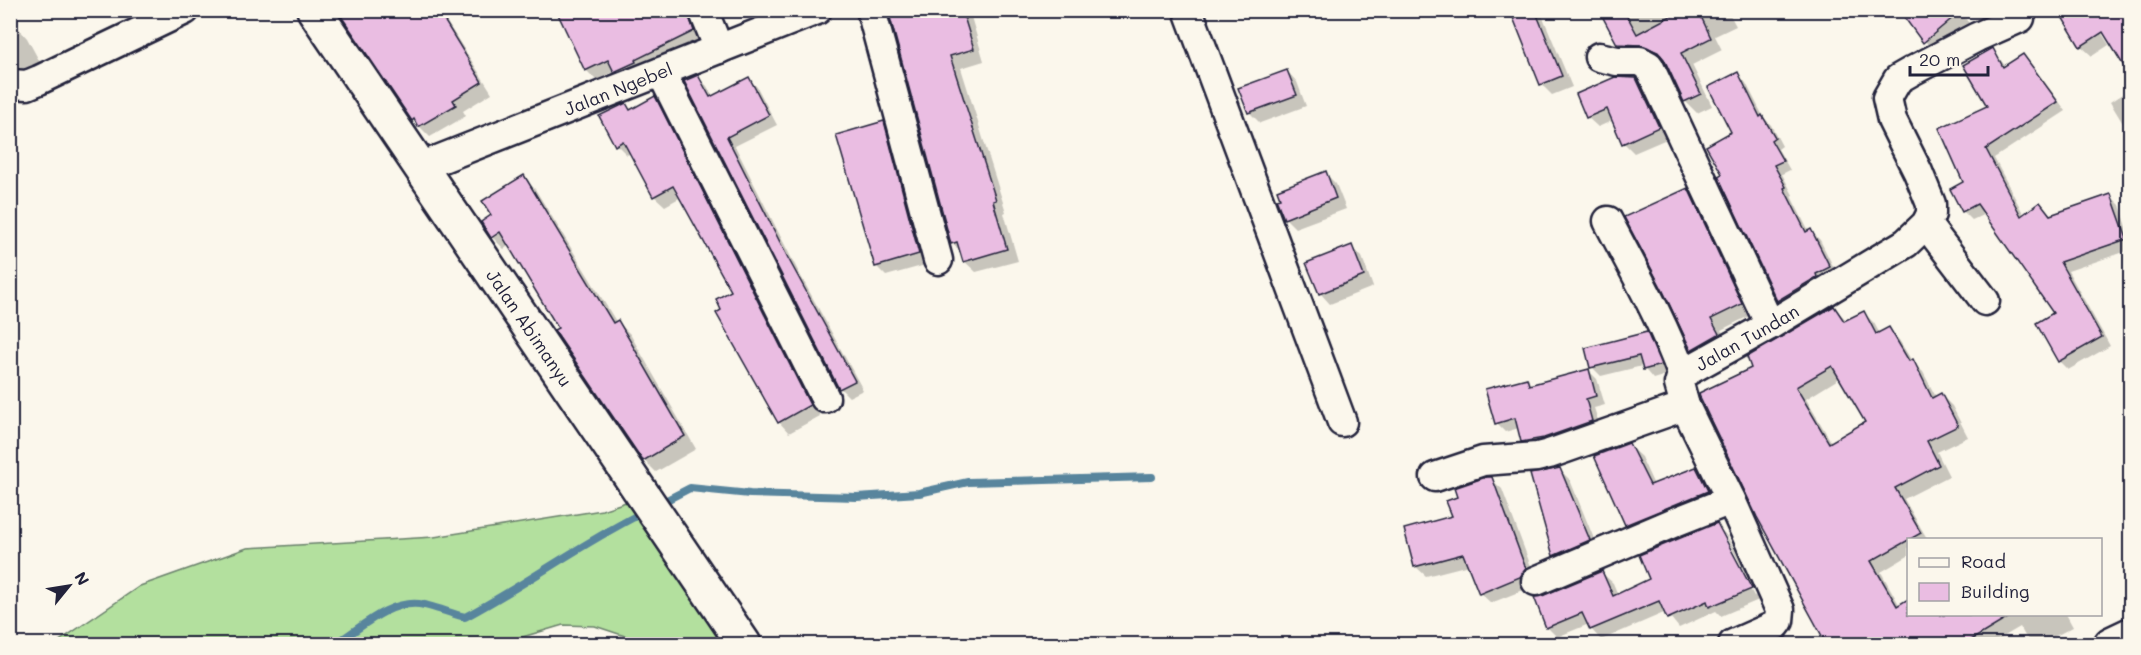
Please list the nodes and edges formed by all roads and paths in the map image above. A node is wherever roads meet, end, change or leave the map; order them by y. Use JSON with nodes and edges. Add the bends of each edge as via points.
{"nodes":[{"id":1,"x":185,"y":10,"type":"edge"},
{"id":2,"x":314,"y":10,"type":"edge"},
{"id":3,"x":703,"y":10,"type":"edge"},
{"id":4,"x":817,"y":10,"type":"edge"},
{"id":5,"x":871,"y":10,"type":"edge"},
{"id":6,"x":1188,"y":10,"type":"edge"},
{"id":7,"x":2022,"y":13,"type":"edge"},
{"id":8,"x":720,"y":49,"type":"junction"},
{"id":9,"x":1599,"y":57,"type":"dead end"},
{"id":10,"x":662,"y":72,"type":"junction"},
{"id":11,"x":10,"y":84,"type":"edge"},
{"id":12,"x":420,"y":167,"type":"junction"},
{"id":13,"x":1608,"y":221,"type":"dead end"},
{"id":14,"x":1926,"y":224,"type":"junction"},
{"id":15,"x":938,"y":260,"type":"dead end"},
{"id":16,"x":1985,"y":301,"type":"dead end"},
{"id":17,"x":1770,"y":325,"type":"junction"},
{"id":18,"x":1682,"y":374,"type":"junction"},
{"id":19,"x":825,"y":398,"type":"dead end"},
{"id":20,"x":1684,"y":406,"type":"junction"},
{"id":21,"x":1341,"y":422,"type":"dead end"},
{"id":22,"x":1435,"y":477,"type":"dead end"},
{"id":23,"x":1731,"y":500,"type":"junction"},
{"id":24,"x":1536,"y":581,"type":"dead end"},
{"id":25,"x":2130,"y":635,"type":"edge"},
{"id":26,"x":744,"y":645,"type":"edge"},
{"id":27,"x":1733,"y":645,"type":"edge"},
{"id":28,"x":2111,"y":645,"type":"edge"}],
"edges":[{"from":1,"to":11,"type":"street","via":[[39,80],[27,85]]},
{"from":2,"to":12,"type":"street","name":"Jalan Abimanyu"},
{"from":3,"to":8,"type":"street"},
{"from":4,"to":8,"type":"street","name":"Jalan Ngebel"},
{"from":5,"to":15,"type":"street"},
{"from":6,"to":21,"type":"street"},
{"from":7,"to":14,"type":"street","via":[[1898,79],[1887,98],[1892,120],[1931,204]]},
{"from":8,"to":10,"type":"street","name":"Jalan Ngebel"},
{"from":9,"to":17,"type":"street","via":[[1640,61],[1649,66]]},
{"from":10,"to":12,"type":"street","name":"Jalan Ngebel"},
{"from":10,"to":19,"type":"street"},
{"from":12,"to":26,"type":"street","name":"Jalan Abimanyu"},
{"from":13,"to":18,"type":"street"},
{"from":14,"to":16,"type":"street"},
{"from":14,"to":17,"type":"street","name":"Jalan Tundan","via":[[1906,243]]},
{"from":17,"to":18,"type":"street","name":"Jalan Tundan"},
{"from":18,"to":20,"type":"street","name":"Jalan Tundan","via":[[1678,384]]},
{"from":20,"to":22,"type":"street","via":[[1537,458],[1483,461]]},
{"from":20,"to":23,"type":"street","name":"Jalan Tundan"},
{"from":23,"to":24,"type":"street"},
{"from":23,"to":27,"type":"street","name":"Jalan Tundan","via":[[1781,616],[1769,630]]},
{"from":25,"to":28,"type":"street"}]}
